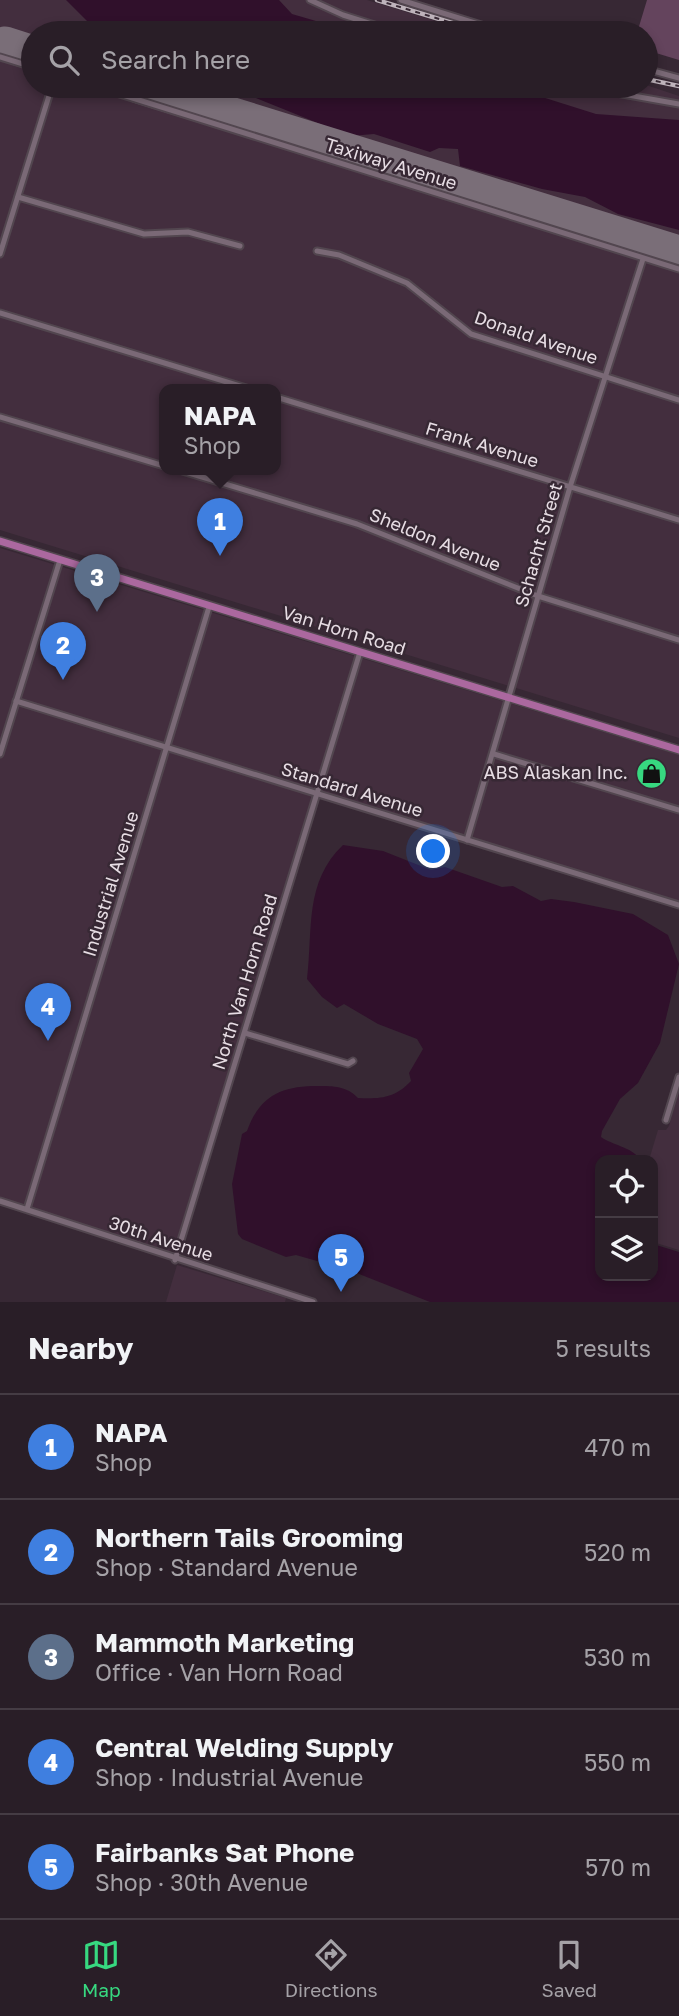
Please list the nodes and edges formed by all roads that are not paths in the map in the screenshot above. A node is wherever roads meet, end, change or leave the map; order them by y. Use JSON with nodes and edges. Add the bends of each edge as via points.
{"nodes":[{"id":1,"x":310,"y":0,"type":"edge"},
{"id":2,"x":401,"y":0,"type":"edge"},
{"id":3,"x":362,"y":21,"type":"edge"},
{"id":4,"x":468,"y":21,"type":"edge"},
{"id":5,"x":0,"y":57,"type":"edge"},
{"id":6,"x":21,"y":63,"type":"edge"},
{"id":7,"x":658,"y":72,"type":"edge"},
{"id":8,"x":679,"y":78,"type":"edge"},
{"id":9,"x":48,"y":98,"type":"edge"},
{"id":10,"x":132,"y":98,"type":"edge"},
{"id":11,"x":645,"y":98,"type":"edge"},
{"id":12,"x":679,"y":104,"type":"edge"},
{"id":13,"x":18,"y":197,"type":"junction"},
{"id":14,"x":240,"y":246,"type":"dead end"},
{"id":15,"x":317,"y":251,"type":"dead end"},
{"id":16,"x":0,"y":254,"type":"edge"},
{"id":17,"x":643,"y":259,"type":"junction"},
{"id":18,"x":679,"y":269,"type":"edge"},
{"id":19,"x":0,"y":313,"type":"edge"},
{"id":20,"x":607,"y":378,"type":"junction"},
{"id":21,"x":233,"y":384,"type":"edge"},
{"id":22,"x":281,"y":399,"type":"edge"},
{"id":23,"x":679,"y":400,"type":"edge"},
{"id":24,"x":0,"y":417,"type":"edge"},
{"id":25,"x":159,"y":465,"type":"edge"},
{"id":26,"x":195,"y":475,"type":"edge"},
{"id":27,"x":570,"y":486,"type":"junction"},
{"id":28,"x":679,"y":520,"type":"edge"},
{"id":29,"x":0,"y":541,"type":"edge"},
{"id":30,"x":60,"y":560,"type":"junction"},
{"id":31,"x":538,"y":596,"type":"junction"},
{"id":32,"x":209,"y":607,"type":"junction"},
{"id":33,"x":679,"y":640,"type":"edge"},
{"id":34,"x":360,"y":652,"type":"junction"},
{"id":35,"x":510,"y":698,"type":"junction"},
{"id":36,"x":16,"y":701,"type":"junction"},
{"id":37,"x":167,"y":747,"type":"junction"},
{"id":38,"x":679,"y":750,"type":"edge"},
{"id":39,"x":0,"y":754,"type":"edge"},
{"id":40,"x":494,"y":754,"type":"junction"},
{"id":41,"x":316,"y":794,"type":"junction"},
{"id":42,"x":679,"y":810,"type":"edge"},
{"id":43,"x":467,"y":840,"type":"junction"},
{"id":44,"x":679,"y":905,"type":"edge"},
{"id":45,"x":245,"y":1034,"type":"junction"},
{"id":46,"x":353,"y":1062,"type":"dead end"},
{"id":47,"x":679,"y":1077,"type":"edge"},
{"id":48,"x":666,"y":1120,"type":"dead end"},
{"id":49,"x":0,"y":1201,"type":"edge"},
{"id":50,"x":27,"y":1209,"type":"junction"},
{"id":51,"x":175,"y":1260,"type":"junction"},
{"id":52,"x":313,"y":1302,"type":"edge"}],
"edges":[{"from":1,"to":3,"type":"street"},
{"from":2,"to":4,"type":"street"},
{"from":5,"to":6,"type":"street"},
{"from":7,"to":8,"type":"street"},
{"from":9,"to":13,"type":"street"},
{"from":10,"to":17,"type":"street","name":"Taxiway Avenue"},
{"from":11,"to":12,"type":"street"},
{"from":13,"to":14,"type":"street","via":[[144,234],[188,232]]},
{"from":13,"to":16,"type":"street"},
{"from":15,"to":20,"type":"street","name":"Donald Avenue","via":[[339,255],[407,283],[471,334]]},
{"from":17,"to":18,"type":"street","name":"Taxiway Avenue"},
{"from":17,"to":20,"type":"street","name":"Schacht Street"},
{"from":19,"to":21,"type":"street"},
{"from":20,"to":23,"type":"street","name":"Donald Avenue"},
{"from":20,"to":27,"type":"street","name":"Schacht Street"},
{"from":22,"to":27,"type":"street","name":"Frank Avenue"},
{"from":24,"to":25,"type":"street"},
{"from":26,"to":31,"type":"street","name":"Sheldon Avenue","via":[[357,524]]},
{"from":27,"to":28,"type":"street","name":"Frank Avenue"},
{"from":27,"to":31,"type":"street","name":"Schacht Street"},
{"from":29,"to":30,"type":"main road","name":"Van Horn Road"},
{"from":30,"to":32,"type":"main road","name":"Van Horn Road"},
{"from":30,"to":36,"type":"street"},
{"from":31,"to":33,"type":"street","name":"Sheldon Avenue"},
{"from":31,"to":35,"type":"street","name":"Schacht Street"},
{"from":32,"to":34,"type":"main road","name":"Van Horn Road"},
{"from":32,"to":37,"type":"street","name":"Industrial Avenue"},
{"from":34,"to":35,"type":"main road","name":"Van Horn Road"},
{"from":34,"to":41,"type":"street","name":"North Van Horn Road"},
{"from":35,"to":38,"type":"main road","name":"Van Horn Road"},
{"from":35,"to":40,"type":"street","name":"Schacht Street"},
{"from":36,"to":37,"type":"street","name":"Standard Avenue"},
{"from":36,"to":39,"type":"street"},
{"from":37,"to":41,"type":"street","name":"Standard Avenue"},
{"from":37,"to":50,"type":"street","name":"Industrial Avenue"},
{"from":40,"to":42,"type":"street"},
{"from":40,"to":43,"type":"street","name":"Schacht Street"},
{"from":41,"to":43,"type":"street","name":"Standard Avenue"},
{"from":41,"to":45,"type":"street","name":"North Van Horn Road"},
{"from":43,"to":44,"type":"street","name":"Standard Avenue"},
{"from":45,"to":46,"type":"street"},
{"from":45,"to":51,"type":"street","name":"North Van Horn Road"},
{"from":47,"to":48,"type":"street"},
{"from":49,"to":50,"type":"street","name":"30th Avenue"},
{"from":50,"to":51,"type":"street","name":"30th Avenue"},
{"from":51,"to":52,"type":"street","name":"30th Avenue"}]}
